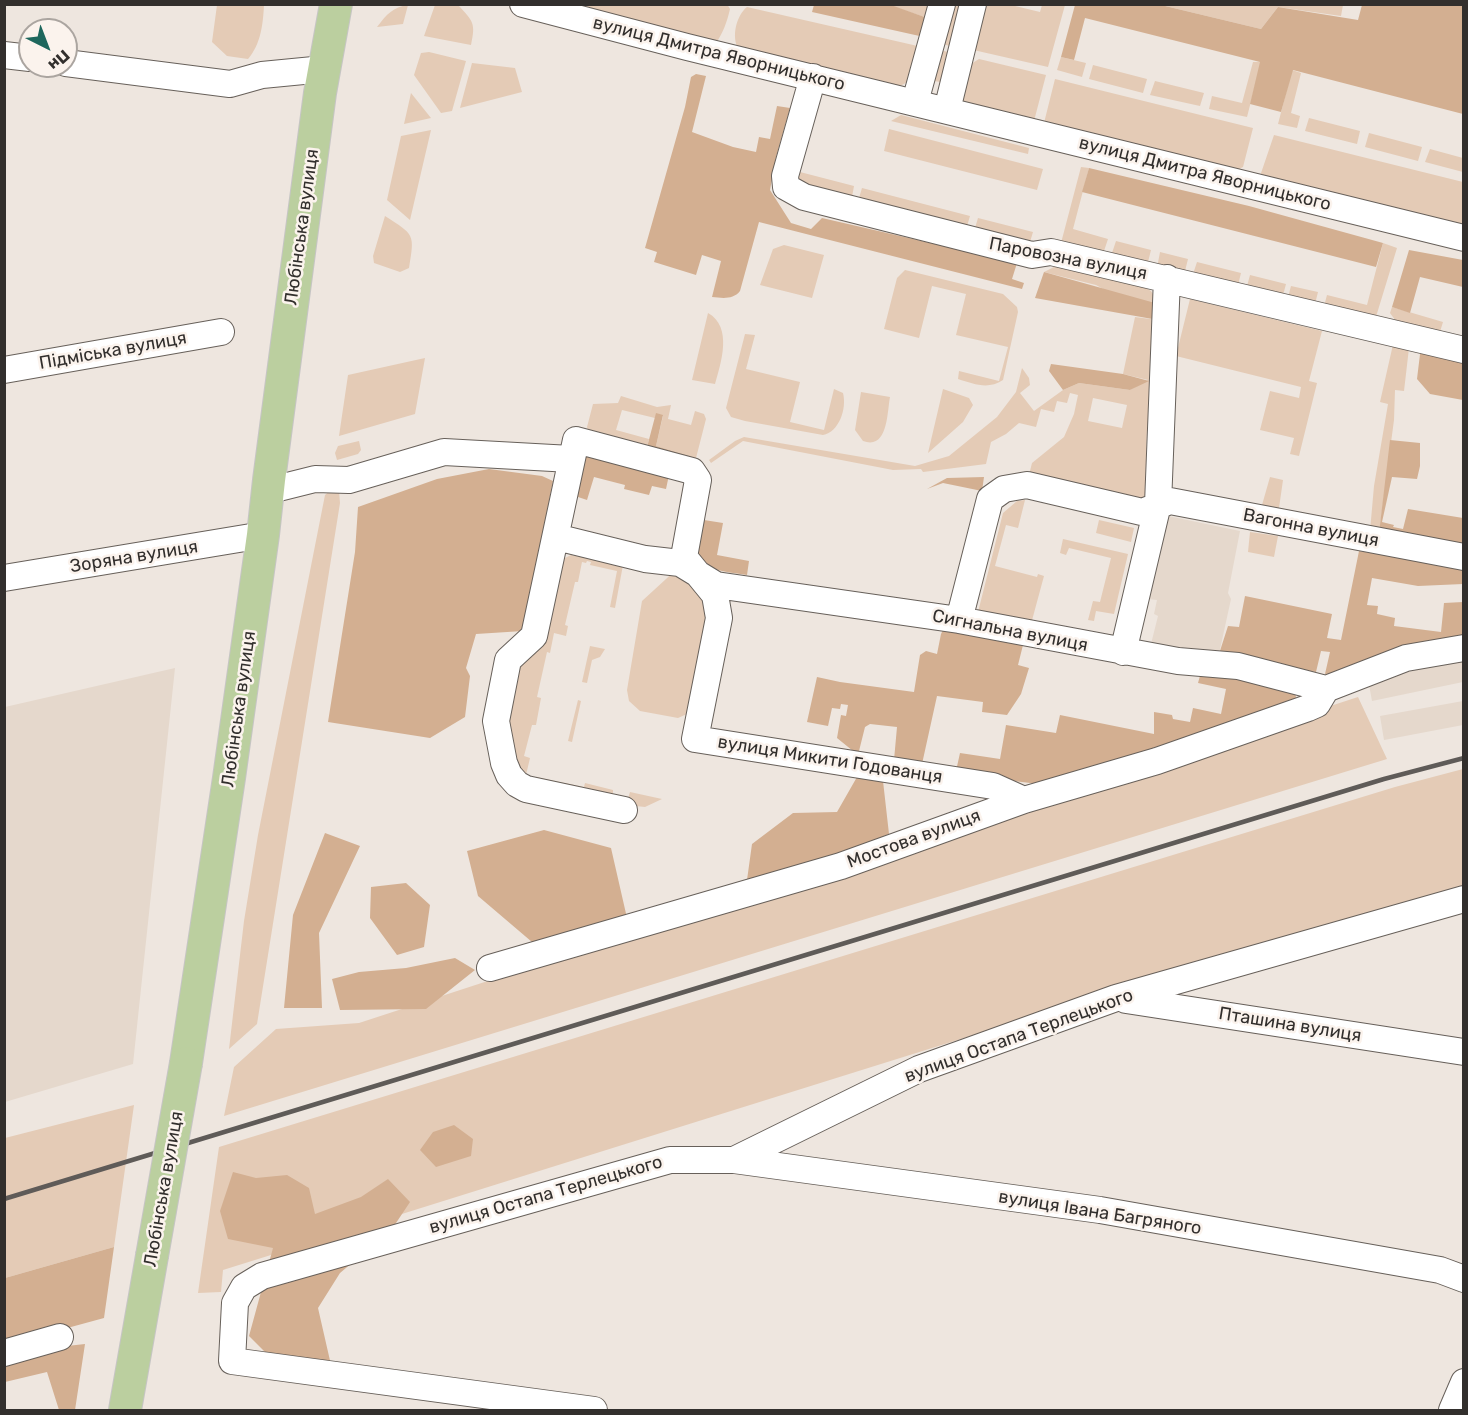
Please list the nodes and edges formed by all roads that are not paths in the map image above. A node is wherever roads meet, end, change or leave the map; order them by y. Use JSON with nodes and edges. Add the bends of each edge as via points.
{"nodes":[{"id":1,"x":336,"y":4,"type":"edge"},
{"id":2,"x":523,"y":4,"type":"edge"},
{"id":3,"x":942,"y":4,"type":"edge"},
{"id":4,"x":973,"y":4,"type":"edge"},
{"id":5,"x":78,"y":65,"type":"edge"},
{"id":6,"x":324,"y":69,"type":"junction"},
{"id":7,"x":813,"y":77,"type":"junction"},
{"id":8,"x":915,"y":102,"type":"junction"},
{"id":9,"x":947,"y":110,"type":"junction"},
{"id":10,"x":1464,"y":237,"type":"edge"},
{"id":11,"x":1167,"y":278,"type":"junction"},
{"id":12,"x":221,"y":332,"type":"dead end"},
{"id":13,"x":1464,"y":350,"type":"edge"},
{"id":14,"x":4,"y":370,"type":"edge"},
{"id":15,"x":571,"y":459,"type":"junction"},
{"id":16,"x":267,"y":491,"type":"junction"},
{"id":17,"x":1158,"y":504,"type":"junction"},
{"id":18,"x":263,"y":535,"type":"junction"},
{"id":19,"x":556,"y":537,"type":"junction"},
{"id":20,"x":1464,"y":557,"type":"edge"},
{"id":21,"x":695,"y":571,"type":"junction"},
{"id":22,"x":4,"y":578,"type":"edge"},
{"id":23,"x":959,"y":620,"type":"junction"},
{"id":24,"x":1464,"y":648,"type":"edge"},
{"id":25,"x":1123,"y":652,"type":"junction"},
{"id":26,"x":1326,"y":689,"type":"junction"},
{"id":27,"x":1024,"y":800,"type":"junction"},
{"id":28,"x":624,"y":810,"type":"dead end"},
{"id":29,"x":1464,"y":900,"type":"edge"},
{"id":30,"x":490,"y":968,"type":"dead end"},
{"id":31,"x":1116,"y":998,"type":"junction"},
{"id":32,"x":1464,"y":1052,"type":"edge"},
{"id":33,"x":734,"y":1160,"type":"junction"},
{"id":34,"x":1464,"y":1279,"type":"edge"},
{"id":35,"x":60,"y":1337,"type":"dead end"},
{"id":36,"x":4,"y":1353,"type":"edge"},
{"id":37,"x":1464,"y":1382,"type":"edge"},
{"id":38,"x":124,"y":1409,"type":"edge"},
{"id":39,"x":594,"y":1410,"type":"edge"},
{"id":40,"x":1452,"y":1410,"type":"edge"}],
"edges":[{"from":1,"to":6,"type":"main road","name":"Любінська вулиця"},
{"from":2,"to":7,"type":"street","name":"вулиця Дмитра Яворницького"},
{"from":3,"to":8,"type":"street"},
{"from":4,"to":9,"type":"street"},
{"from":5,"to":6,"type":"street","via":[[230,84],[262,75]]},
{"from":6,"to":16,"type":"main road","name":"Любінська вулиця"},
{"from":7,"to":8,"type":"street","name":"вулиця Дмитра Яворницького"},
{"from":7,"to":11,"type":"street","name":"Паровозна вулиця","via":[[785,176],[786,187],[804,197],[1032,255],[1051,252]]},
{"from":8,"to":9,"type":"street","name":"вулиця Дмитра Яворницького"},
{"from":9,"to":10,"type":"street","name":"вулиця Дмитра Яворницького"},
{"from":11,"to":13,"type":"street","name":"Паровозна вулиця"},
{"from":11,"to":17,"type":"street"},
{"from":12,"to":14,"type":"street","name":"Підміська вулиця"},
{"from":15,"to":16,"type":"street","via":[[444,452],[350,480],[315,479]]},
{"from":15,"to":19,"type":"street"},
{"from":15,"to":21,"type":"street","name":"вулиця Микити Годованця","via":[[576,440],[692,471],[698,480],[684,557]]},
{"from":16,"to":18,"type":"main road","name":"Любінська вулиця"},
{"from":17,"to":20,"type":"street","name":"Вагонна вулиця","via":[[1170,501]]},
{"from":17,"to":23,"type":"street","name":"Вагонна вулиця","via":[[1142,512],[1027,485],[1004,489],[990,499]]},
{"from":17,"to":25,"type":"street"},
{"from":18,"to":22,"type":"street","name":"Зоряна вулиця"},
{"from":18,"to":38,"type":"main road","name":"Любінська вулиця","bridge":true,"via":[[186,1063]]},
{"from":19,"to":21,"type":"street","name":"Сигнальна вулиця","via":[[645,559],[680,563]]},
{"from":19,"to":28,"type":"street","via":[[534,636],[508,660],[496,721],[504,763],[516,784],[526,789]]},
{"from":21,"to":23,"type":"street","name":"Сигнальна вулиця","via":[[716,585]]},
{"from":21,"to":27,"type":"street","name":"вулиця Микити Годованця","via":[[715,595],[719,618],[695,739],[993,786]]},
{"from":23,"to":25,"type":"street","name":"Сигнальна вулиця"},
{"from":24,"to":26,"type":"street","via":[[1406,658]]},
{"from":25,"to":26,"type":"street","name":"Сигнальна вулиця","via":[[1238,666]]},
{"from":26,"to":27,"type":"street","name":"Мостова вулиця","via":[[1317,704],[1308,708],[1157,761]]},
{"from":27,"to":30,"type":"street","name":"Мостова вулиця","via":[[841,866]]},
{"from":29,"to":31,"type":"street","name":"вулиця Остапа Терлецького"},
{"from":31,"to":32,"type":"street","name":"Пташина вулиця"},
{"from":31,"to":33,"type":"street","name":"вулиця Остапа Терлецького","via":[[919,1069]]},
{"from":33,"to":34,"type":"street","name":"вулиця Івана Багряного","via":[[1100,1210],[1440,1270]]},
{"from":33,"to":39,"type":"street","name":"вулиця Остапа Терлецького","via":[[670,1160],[262,1276],[244,1287],[235,1303],[232,1361]]},
{"from":35,"to":36,"type":"street"},
{"from":37,"to":40,"type":"street"}]}
